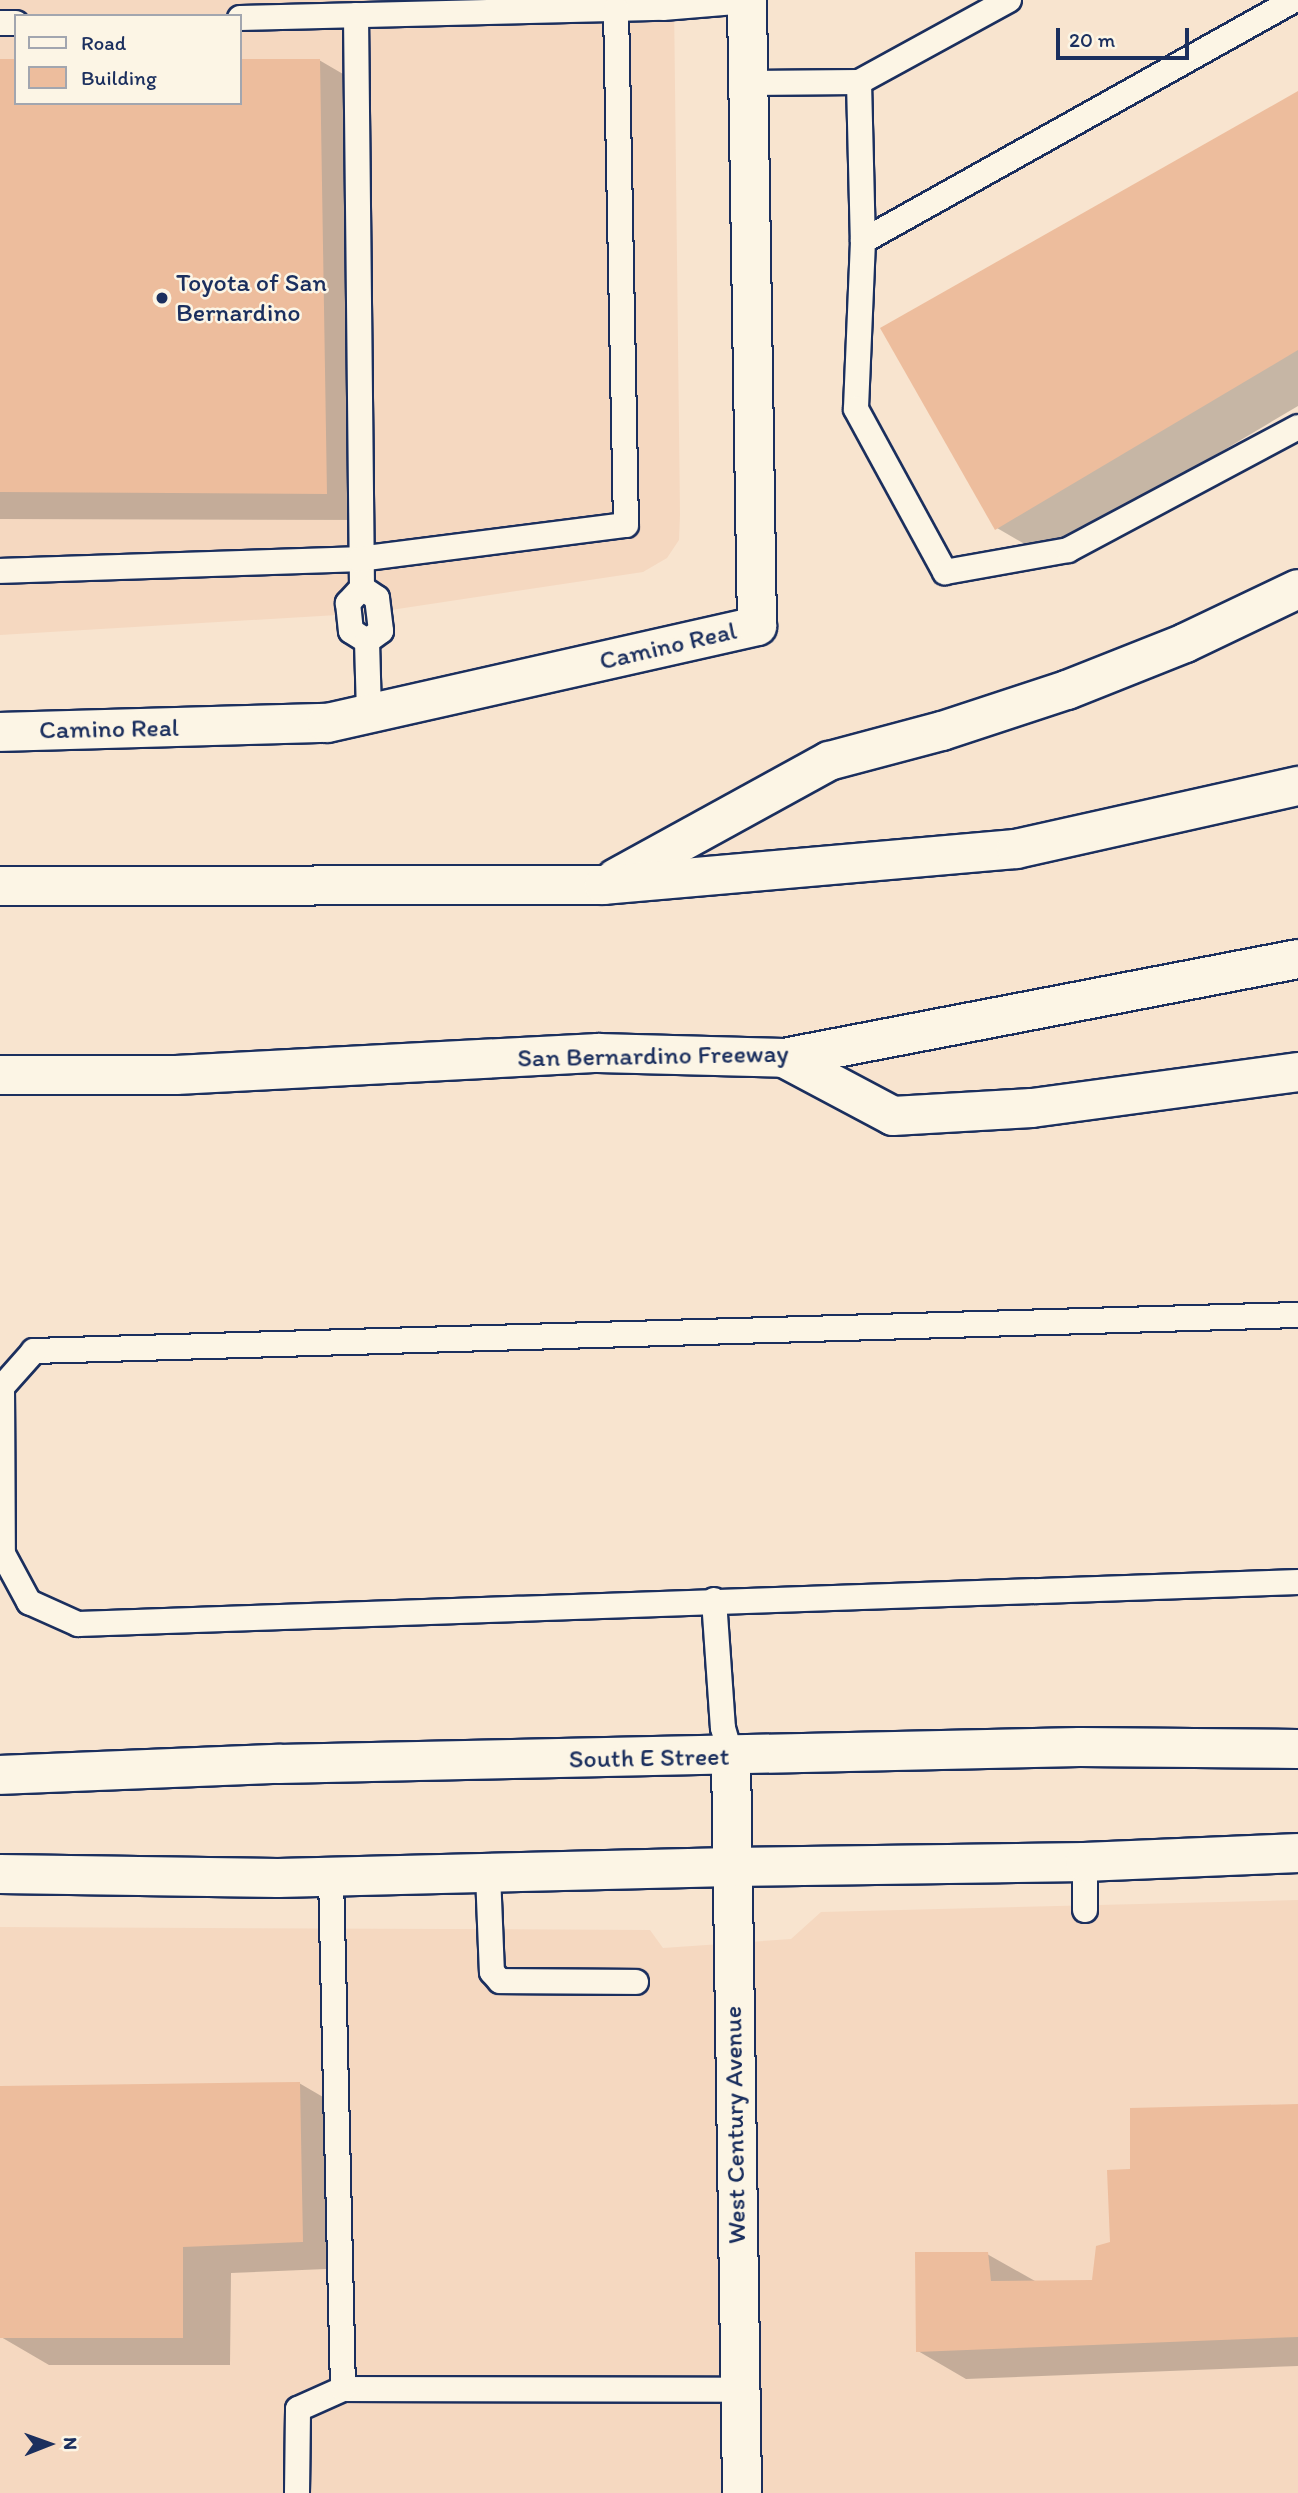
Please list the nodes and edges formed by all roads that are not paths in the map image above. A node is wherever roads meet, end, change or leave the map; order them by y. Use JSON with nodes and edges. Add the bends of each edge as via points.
{"nodes":[{"id":1,"x":1009,"y":0,"type":"edge"},
{"id":2,"x":1295,"y":0,"type":"edge"},
{"id":3,"x":747,"y":1,"type":"edge"},
{"id":4,"x":616,"y":9,"type":"junction"},
{"id":5,"x":356,"y":15,"type":"junction"},
{"id":6,"x":242,"y":18,"type":"edge"},
{"id":7,"x":859,"y":82,"type":"junction"},
{"id":8,"x":749,"y":83,"type":"junction"},
{"id":9,"x":863,"y":241,"type":"junction"},
{"id":10,"x":1298,"y":427,"type":"edge"},
{"id":11,"x":359,"y":559,"type":"junction"},
{"id":12,"x":0,"y":571,"type":"edge"},
{"id":13,"x":1298,"y":589,"type":"edge"},
{"id":14,"x":369,"y":714,"type":"junction"},
{"id":15,"x":0,"y":732,"type":"edge"},
{"id":16,"x":1298,"y":786,"type":"edge"},
{"id":17,"x":604,"y":885,"type":"junction"},
{"id":18,"x":0,"y":886,"type":"edge"},
{"id":19,"x":1298,"y":959,"type":"edge"},
{"id":20,"x":784,"y":1058,"type":"junction"},
{"id":21,"x":1298,"y":1072,"type":"edge"},
{"id":22,"x":0,"y":1075,"type":"edge"},
{"id":23,"x":1298,"y":1315,"type":"edge"},
{"id":24,"x":1298,"y":1582,"type":"edge"},
{"id":25,"x":714,"y":1600,"type":"junction"},
{"id":26,"x":1298,"y":1749,"type":"edge"},
{"id":27,"x":730,"y":1756,"type":"junction"},
{"id":28,"x":0,"y":1775,"type":"edge"},
{"id":29,"x":1298,"y":1853,"type":"edge"},
{"id":30,"x":1085,"y":1862,"type":"junction"},
{"id":31,"x":731,"y":1867,"type":"junction"},
{"id":32,"x":0,"y":1874,"type":"edge"},
{"id":33,"x":488,"y":1874,"type":"junction"},
{"id":34,"x":331,"y":1877,"type":"junction"},
{"id":35,"x":1085,"y":1910,"type":"dead end"},
{"id":36,"x":636,"y":1982,"type":"dead end"},
{"id":37,"x":344,"y":2389,"type":"junction"},
{"id":38,"x":740,"y":2390,"type":"junction"},
{"id":39,"x":297,"y":2493,"type":"edge"},
{"id":40,"x":742,"y":2493,"type":"edge"}],
"edges":[{"from":1,"to":7,"type":"lane"},
{"from":2,"to":9,"type":"lane"},
{"from":3,"to":4,"type":"lane"},
{"from":3,"to":8,"type":"main road","name":"Camino Real"},
{"from":4,"to":5,"type":"lane"},
{"from":4,"to":11,"type":"lane","via":[[626,525]]},
{"from":5,"to":6,"type":"lane"},
{"from":5,"to":11,"type":"lane"},
{"from":7,"to":8,"type":"lane"},
{"from":7,"to":9,"type":"lane"},
{"from":8,"to":14,"type":"main road","name":"Camino Real","via":[[757,626]]},
{"from":9,"to":10,"type":"lane","via":[[856,410],[945,572],[1068,550]]},
{"from":11,"to":12,"type":"lane"},
{"from":11,"to":14,"type":"lane","via":[[362,588],[377,598],[381,631],[367,641]]},
{"from":13,"to":17,"type":"main road","via":[[1185,643],[1067,690],[942,731],[829,761]]},
{"from":14,"to":15,"type":"main road","name":"Camino Real","via":[[327,723]]},
{"from":16,"to":17,"type":"main road","via":[[1016,849]]},
{"from":17,"to":18,"type":"main road"},
{"from":19,"to":20,"type":"main road","name":"San Bernardino Freeway"},
{"from":20,"to":21,"type":"main road","via":[[892,1116],[1032,1108]]},
{"from":20,"to":22,"type":"main road","name":"San Bernardino Freeway","via":[[598,1053],[176,1074]]},
{"from":23,"to":25,"type":"lane","via":[[34,1351],[2,1387],[3,1554],[29,1602],[78,1624]]},
{"from":24,"to":25,"type":"lane"},
{"from":25,"to":27,"type":"lane","via":[[723,1728]]},
{"from":26,"to":27,"type":"main road","name":"South E Street","via":[[1080,1747]]},
{"from":27,"to":28,"type":"main road","name":"South E Street","via":[[278,1764]]},
{"from":27,"to":31,"type":"main road","name":"West Century Avenue"},
{"from":29,"to":30,"type":"main road"},
{"from":30,"to":31,"type":"main road"},
{"from":30,"to":35,"type":"lane"},
{"from":31,"to":33,"type":"main road"},
{"from":31,"to":38,"type":"main road","name":"West Century Avenue"},
{"from":32,"to":34,"type":"main road"},
{"from":33,"to":34,"type":"main road"},
{"from":33,"to":36,"type":"lane","via":[[492,1972],[500,1982]]},
{"from":34,"to":37,"type":"lane"},
{"from":37,"to":38,"type":"lane"},
{"from":37,"to":39,"type":"lane","via":[[298,2409]]},
{"from":38,"to":40,"type":"main road","name":"West Century Avenue"}]}
